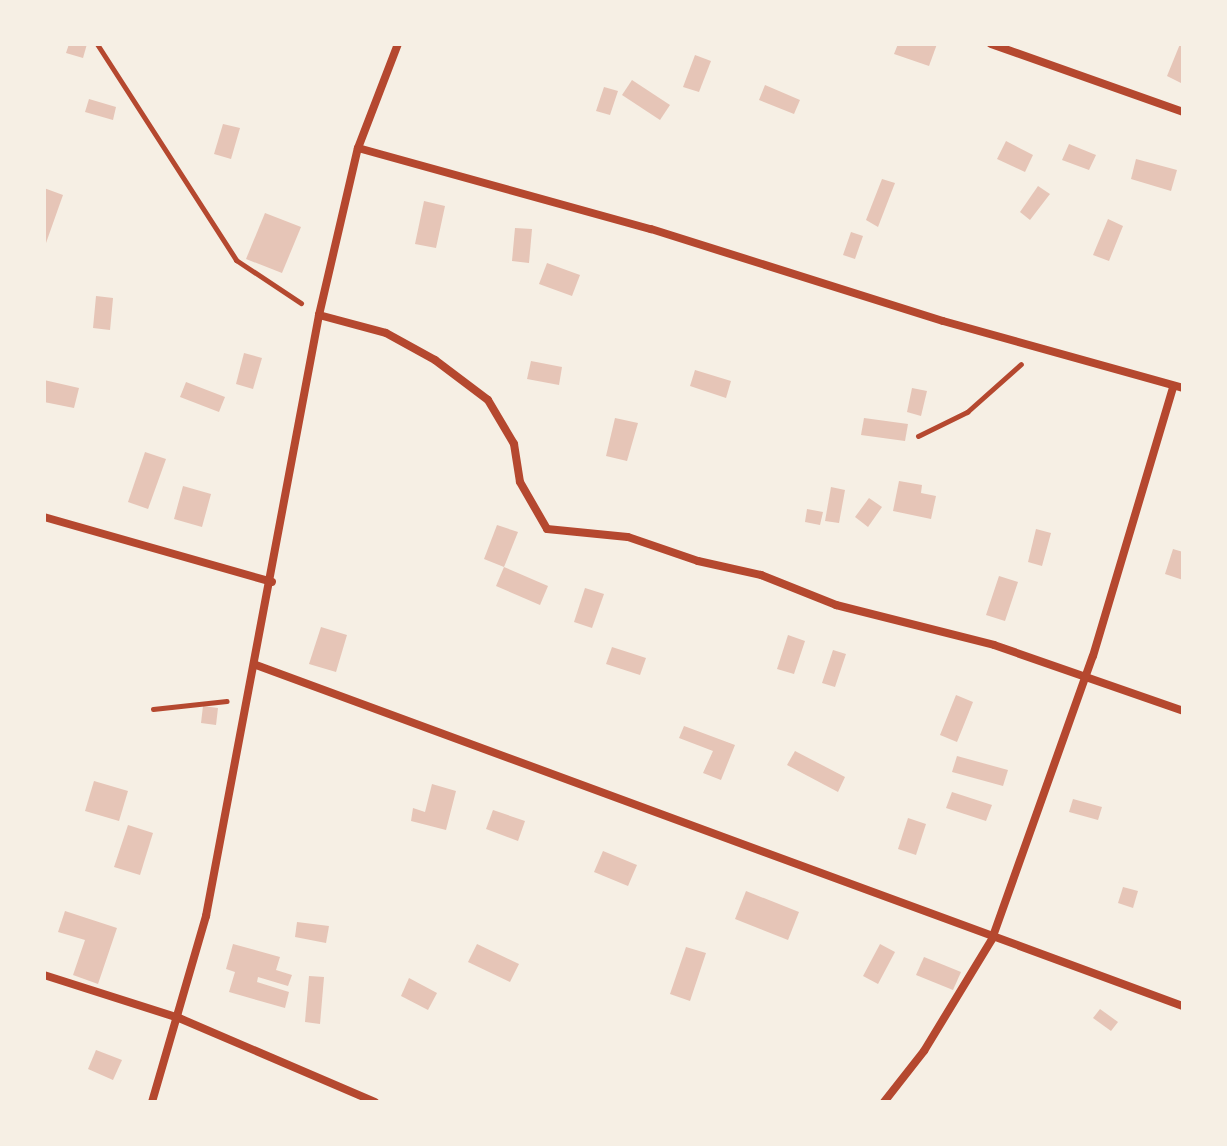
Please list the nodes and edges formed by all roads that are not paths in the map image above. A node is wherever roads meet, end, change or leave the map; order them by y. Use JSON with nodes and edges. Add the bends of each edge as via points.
{"nodes":[{"id":1,"x":398,"y":44,"type":"edge"},
{"id":2,"x":991,"y":44,"type":"edge"},
{"id":3,"x":1183,"y":112,"type":"edge"},
{"id":4,"x":358,"y":148,"type":"junction"},
{"id":5,"x":319,"y":315,"type":"junction"},
{"id":6,"x":1178,"y":388,"type":"edge"},
{"id":7,"x":44,"y":517,"type":"edge"},
{"id":8,"x":272,"y":582,"type":"junction"},
{"id":9,"x":256,"y":665,"type":"junction"},
{"id":10,"x":1084,"y":678,"type":"junction"},
{"id":11,"x":1183,"y":711,"type":"edge"},
{"id":12,"x":992,"y":939,"type":"junction"},
{"id":13,"x":44,"y":975,"type":"edge"},
{"id":14,"x":1183,"y":1006,"type":"edge"},
{"id":15,"x":179,"y":1018,"type":"junction"},
{"id":16,"x":152,"y":1102,"type":"edge"},
{"id":17,"x":375,"y":1102,"type":"edge"},
{"id":18,"x":884,"y":1102,"type":"edge"}],
"edges":[{"from":1,"to":4,"type":"street"},
{"from":2,"to":3,"type":"street"},
{"from":4,"to":5,"type":"street"},
{"from":4,"to":6,"type":"street","via":[[651,229]]},
{"from":5,"to":8,"type":"street"},
{"from":5,"to":10,"type":"street","via":[[386,333],[435,360],[488,400],[514,444],[520,482],[547,529],[628,537],[761,575],[863,613],[994,645]]},
{"from":6,"to":10,"type":"street"},
{"from":7,"to":8,"type":"street"},
{"from":8,"to":9,"type":"street"},
{"from":9,"to":12,"type":"street"},
{"from":9,"to":15,"type":"street","via":[[206,916]]},
{"from":10,"to":11,"type":"street"},
{"from":10,"to":12,"type":"street"},
{"from":12,"to":14,"type":"street"},
{"from":12,"to":18,"type":"street","via":[[924,1051]]},
{"from":13,"to":15,"type":"street"},
{"from":15,"to":16,"type":"street"},
{"from":15,"to":17,"type":"street"}]}
